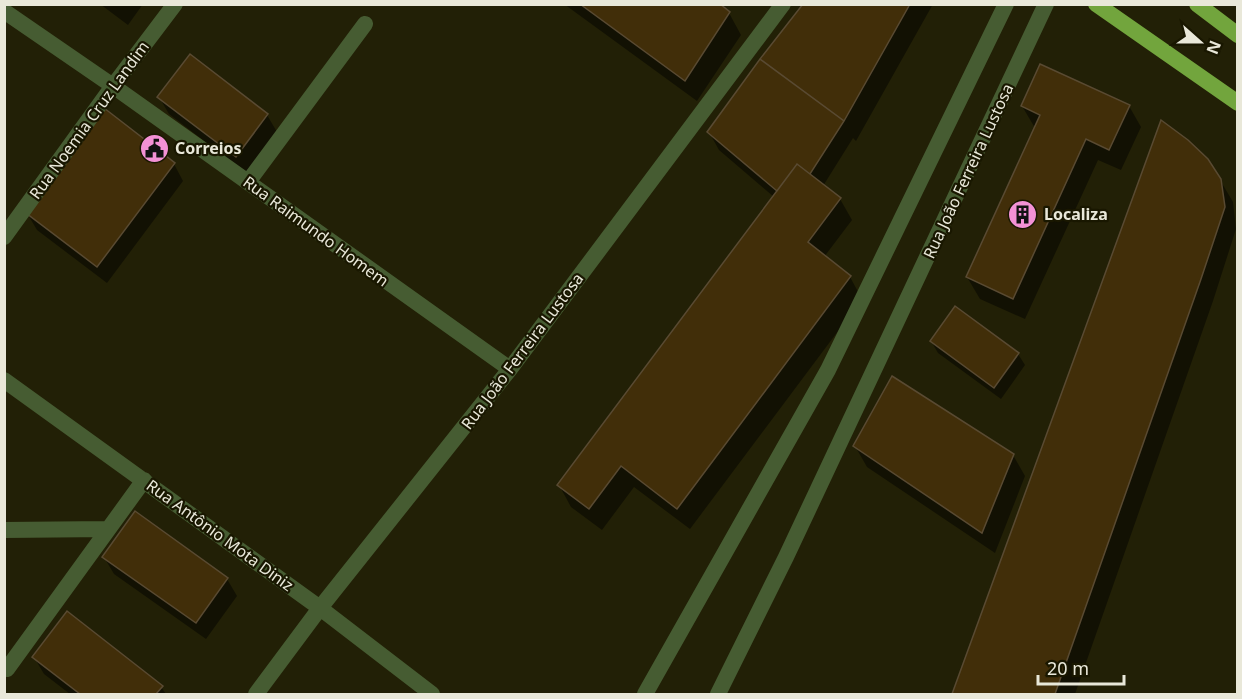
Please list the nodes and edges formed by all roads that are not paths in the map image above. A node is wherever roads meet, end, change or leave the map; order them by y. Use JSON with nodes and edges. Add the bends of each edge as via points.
{"nodes":[{"id":1,"x":175,"y":4,"type":"edge"},
{"id":2,"x":783,"y":4,"type":"edge"},
{"id":3,"x":1006,"y":4,"type":"edge"},
{"id":4,"x":1046,"y":4,"type":"edge"},
{"id":5,"x":1096,"y":4,"type":"edge"},
{"id":6,"x":1197,"y":4,"type":"edge"},
{"id":7,"x":4,"y":11,"type":"edge"},
{"id":8,"x":365,"y":24,"type":"dead end"},
{"id":9,"x":1238,"y":35,"type":"edge"},
{"id":10,"x":113,"y":86,"type":"junction"},
{"id":11,"x":1238,"y":103,"type":"edge"},
{"id":12,"x":248,"y":182,"type":"junction"},
{"id":13,"x":4,"y":237,"type":"edge"},
{"id":14,"x":510,"y":369,"type":"junction"},
{"id":15,"x":4,"y":380,"type":"edge"},
{"id":16,"x":144,"y":480,"type":"junction"},
{"id":17,"x":108,"y":529,"type":"junction"},
{"id":18,"x":4,"y":530,"type":"edge"},
{"id":19,"x":320,"y":608,"type":"junction"},
{"id":20,"x":7,"y":669,"type":"dead end"},
{"id":21,"x":256,"y":694,"type":"edge"},
{"id":22,"x":432,"y":694,"type":"edge"},
{"id":23,"x":645,"y":694,"type":"edge"},
{"id":24,"x":718,"y":694,"type":"edge"}],
"edges":[{"from":1,"to":10,"type":"street","name":"Rua Noemia Cruz Landim"},
{"from":2,"to":14,"type":"street","name":"Rua João Ferreira Lustosa"},
{"from":3,"to":23,"type":"street","via":[[828,370]]},
{"from":4,"to":24,"type":"street","name":"Rua João Ferreira Lustosa"},
{"from":5,"to":11,"type":"highway"},
{"from":6,"to":9,"type":"highway"},
{"from":7,"to":10,"type":"street","name":"Rua Raimundo Homem"},
{"from":8,"to":12,"type":"street"},
{"from":10,"to":12,"type":"street","name":"Rua Raimundo Homem"},
{"from":10,"to":13,"type":"street","name":"Rua Noemia Cruz Landim"},
{"from":12,"to":14,"type":"street","name":"Rua Raimundo Homem"},
{"from":14,"to":19,"type":"street","name":"Rua João Ferreira Lustosa"},
{"from":15,"to":16,"type":"street","name":"Rua Antônio Mota Diniz"},
{"from":16,"to":17,"type":"street"},
{"from":16,"to":19,"type":"street","name":"Rua Antônio Mota Diniz"},
{"from":17,"to":18,"type":"street"},
{"from":17,"to":20,"type":"street"},
{"from":19,"to":21,"type":"street","name":"Rua João Ferreira Lustosa"},
{"from":19,"to":22,"type":"street","name":"Rua Antônio Mota Diniz"}]}
